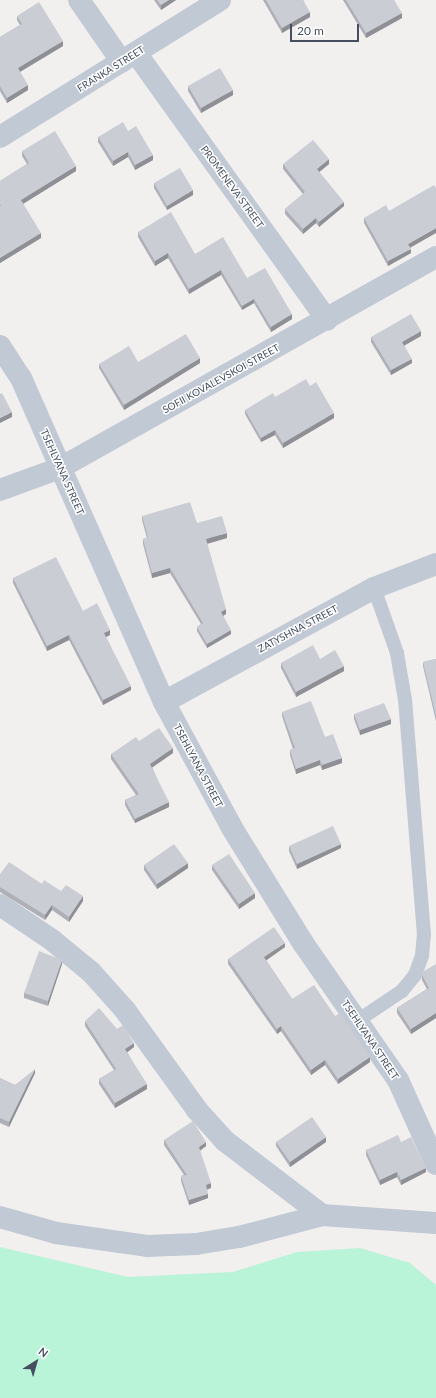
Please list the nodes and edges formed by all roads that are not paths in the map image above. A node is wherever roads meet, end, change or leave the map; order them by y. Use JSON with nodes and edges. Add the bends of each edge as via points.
{"nodes":[{"id":1,"x":79,"y":0,"type":"edge"},
{"id":2,"x":220,"y":0,"type":"edge"},
{"id":3,"x":129,"y":58,"type":"junction"},
{"id":4,"x":0,"y":136,"type":"edge"},
{"id":5,"x":436,"y":257,"type":"edge"},
{"id":6,"x":327,"y":320,"type":"junction"},
{"id":7,"x":0,"y":346,"type":"edge"},
{"id":8,"x":60,"y":468,"type":"junction"},
{"id":9,"x":0,"y":490,"type":"edge"},
{"id":10,"x":436,"y":564,"type":"edge"},
{"id":11,"x":374,"y":588,"type":"junction"},
{"id":12,"x":164,"y":702,"type":"junction"},
{"id":13,"x":0,"y":906,"type":"edge"},
{"id":14,"x":357,"y":1022,"type":"junction"},
{"id":15,"x":436,"y":1164,"type":"edge"},
{"id":16,"x":322,"y":1215,"type":"junction"},
{"id":17,"x":0,"y":1217,"type":"edge"},
{"id":18,"x":436,"y":1223,"type":"edge"}],
"edges":[{"from":1,"to":3,"type":"street","name":"PROMENEVA STREET"},
{"from":2,"to":3,"type":"street","name":"FRANKA STREET"},
{"from":3,"to":4,"type":"street","name":"FRANKA STREET"},
{"from":3,"to":6,"type":"street","name":"PROMENEVA STREET"},
{"from":5,"to":6,"type":"street","name":"SOFII KOVALEVSKOI STREET"},
{"from":6,"to":8,"type":"street","name":"SOFII KOVALEVSKOI STREET"},
{"from":7,"to":8,"type":"street","name":"TSEHLYANA STREET","via":[[21,378]]},
{"from":8,"to":9,"type":"street","name":"SOFII KOVALEVSKOI STREET"},
{"from":8,"to":12,"type":"street","name":"TSEHLYANA STREET"},
{"from":10,"to":11,"type":"street","name":"ZATYSHNA STREET"},
{"from":11,"to":12,"type":"street","name":"ZATYSHNA STREET"},
{"from":11,"to":14,"type":"lane","via":[[397,653],[405,700],[424,935],[422,956],[415,975],[402,991]]},
{"from":12,"to":14,"type":"street","name":"TSEHLYANA STREET","via":[[232,828],[303,943]]},
{"from":13,"to":16,"type":"street","via":[[52,940],[91,972],[125,1010],[197,1110],[224,1141]]},
{"from":14,"to":15,"type":"street","name":"TSEHLYANA STREET","via":[[398,1080]]},
{"from":16,"to":17,"type":"street","via":[[239,1237],[196,1244],[147,1246],[56,1232]]},
{"from":16,"to":18,"type":"street"}]}
